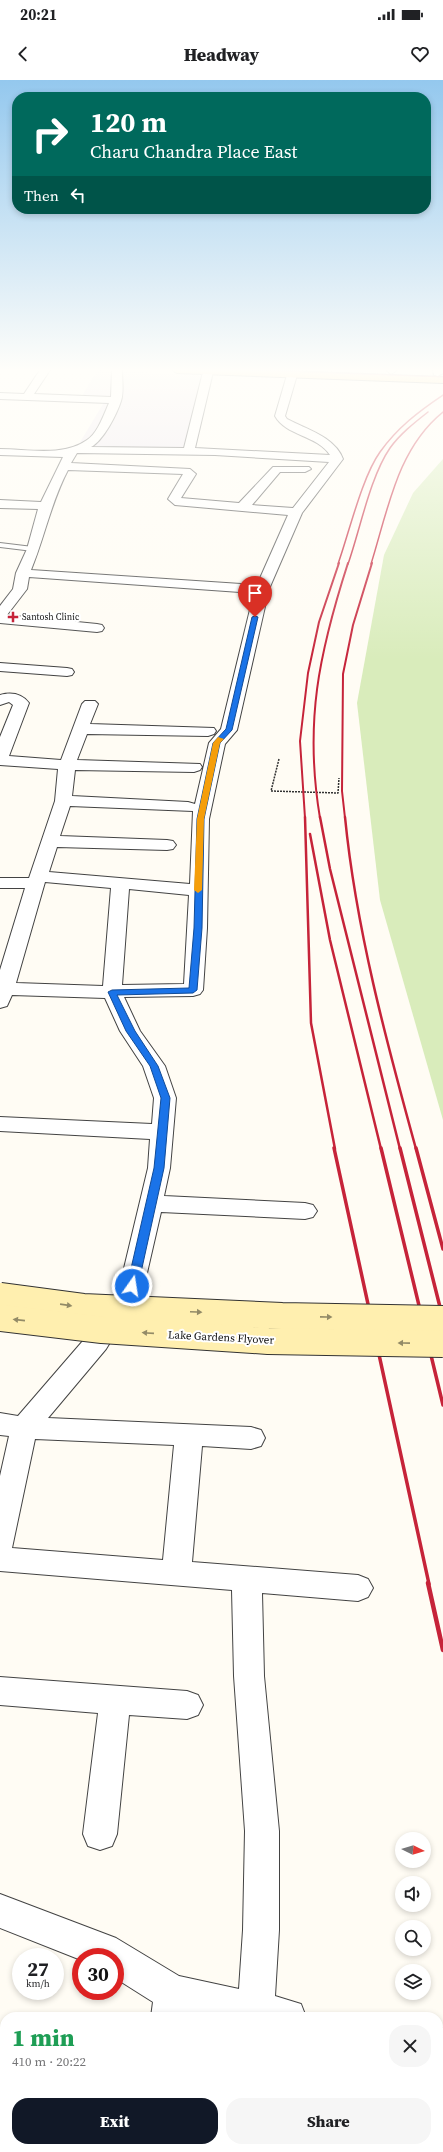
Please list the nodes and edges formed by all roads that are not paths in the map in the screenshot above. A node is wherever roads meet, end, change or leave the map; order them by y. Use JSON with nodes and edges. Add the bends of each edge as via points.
{"nodes":[{"id":1,"x":64,"y":466,"type":"edge"},
{"id":2,"x":81,"y":467,"type":"edge"},
{"id":3,"x":315,"y":467,"type":"edge"},
{"id":4,"x":333,"y":467,"type":"edge"},
{"id":5,"x":0,"y":504,"type":"edge"},
{"id":6,"x":46,"y":506,"type":"junction"},
{"id":7,"x":242,"y":508,"type":"junction"},
{"id":8,"x":296,"y":512,"type":"junction"},
{"id":9,"x":0,"y":545,"type":"edge"},
{"id":10,"x":33,"y":549,"type":"junction"},
{"id":11,"x":24,"y":573,"type":"junction"},
{"id":12,"x":262,"y":589,"type":"junction"},
{"id":13,"x":0,"y":614,"type":"edge"},
{"id":14,"x":0,"y":619,"type":"edge"},
{"id":15,"x":97,"y":628,"type":"dead end"},
{"id":16,"x":0,"y":667,"type":"edge"},
{"id":17,"x":67,"y":672,"type":"dead end"},
{"id":18,"x":0,"y":700,"type":"edge"},
{"id":19,"x":90,"y":704,"type":"dead end"},
{"id":20,"x":81,"y":729,"type":"junction"},
{"id":21,"x":208,"y":731,"type":"dead end"},
{"id":22,"x":0,"y":759,"type":"edge"},
{"id":23,"x":67,"y":765,"type":"junction"},
{"id":24,"x":194,"y":766,"type":"dead end"},
{"id":25,"x":63,"y":801,"type":"junction"},
{"id":26,"x":188,"y":807,"type":"dead end"},
{"id":27,"x":49,"y":841,"type":"junction"},
{"id":28,"x":167,"y":845,"type":"dead end"},
{"id":29,"x":36,"y":880,"type":"junction"},
{"id":30,"x":0,"y":883,"type":"edge"},
{"id":31,"x":120,"y":884,"type":"junction"},
{"id":32,"x":198,"y":890,"type":"junction"},
{"id":33,"x":112,"y":992,"type":"junction"},
{"id":34,"x":1,"y":993,"type":"edge"},
{"id":35,"x":0,"y":1124,"type":"edge"},
{"id":36,"x":162,"y":1132,"type":"junction"},
{"id":37,"x":151,"y":1202,"type":"junction"},
{"id":38,"x":305,"y":1211,"type":"dead end"},
{"id":39,"x":0,"y":1296,"type":"edge"},
{"id":40,"x":0,"y":1318,"type":"edge"},
{"id":41,"x":443,"y":1319,"type":"edge"},
{"id":42,"x":443,"y":1344,"type":"edge"},
{"id":43,"x":12,"y":1426,"type":"edge"},
{"id":44,"x":189,"y":1435,"type":"junction"},
{"id":45,"x":251,"y":1438,"type":"dead end"},
{"id":46,"x":0,"y":1542,"type":"edge"},
{"id":47,"x":0,"y":1559,"type":"edge"},
{"id":48,"x":176,"y":1574,"type":"junction"},
{"id":49,"x":247,"y":1579,"type":"junction"},
{"id":50,"x":358,"y":1588,"type":"dead end"},
{"id":51,"x":0,"y":1691,"type":"edge"},
{"id":52,"x":115,"y":1700,"type":"junction"},
{"id":53,"x":187,"y":1705,"type":"dead end"},
{"id":54,"x":100,"y":1834,"type":"dead end"},
{"id":55,"x":0,"y":1911,"type":"edge"},
{"id":56,"x":95,"y":1948,"type":"edge"},
{"id":57,"x":124,"y":1965,"type":"edge"},
{"id":58,"x":171,"y":2005,"type":"edge"},
{"id":59,"x":250,"y":2012,"type":"edge"},
{"id":60,"x":272,"y":2012,"type":"edge"}],
"edges":[{"from":1,"to":6,"type":"street"},
{"from":2,"to":7,"type":"street","via":[[186,471],[190,474],[174,499],[187,504]]},
{"from":3,"to":7,"type":"street","via":[[277,470]]},
{"from":4,"to":8,"type":"street"},
{"from":5,"to":6,"type":"street"},
{"from":6,"to":10,"type":"street"},
{"from":7,"to":8,"type":"street"},
{"from":8,"to":12,"type":"street"},
{"from":9,"to":10,"type":"lane"},
{"from":10,"to":11,"type":"street"},
{"from":11,"to":12,"type":"street"},
{"from":11,"to":13,"type":"street","via":[[20,589]]},
{"from":12,"to":32,"type":"street","via":[[229,730],[216,743],[200,819]]},
{"from":14,"to":15,"type":"street"},
{"from":16,"to":17,"type":"street"},
{"from":18,"to":22,"type":"street","via":[[11,697],[21,703]]},
{"from":19,"to":20,"type":"street"},
{"from":20,"to":21,"type":"street"},
{"from":20,"to":23,"type":"street"},
{"from":22,"to":23,"type":"street"},
{"from":23,"to":24,"type":"street"},
{"from":23,"to":25,"type":"street"},
{"from":25,"to":26,"type":"street"},
{"from":25,"to":27,"type":"street"},
{"from":27,"to":28,"type":"street"},
{"from":27,"to":29,"type":"street"},
{"from":29,"to":30,"type":"street"},
{"from":29,"to":31,"type":"street"},
{"from":29,"to":34,"type":"street"},
{"from":31,"to":32,"type":"street"},
{"from":31,"to":33,"type":"street"},
{"from":32,"to":33,"type":"street","via":[[193,990]]},
{"from":33,"to":34,"type":"street"},
{"from":33,"to":36,"type":"street","via":[[130,1031],[154,1066],[163,1091],[165,1098]]},
{"from":35,"to":36,"type":"street"},
{"from":36,"to":37,"type":"street","via":[[159,1168]]},
{"from":37,"to":38,"type":"street"},
{"from":37,"to":43,"type":"street","via":[[132,1286],[97,1342]]},
{"from":39,"to":41,"type":"main road","name":"Lake Gardens Flyover","one_way":true,"bridge":true,"via":[[90,1308],[282,1316]]},
{"from":42,"to":40,"type":"main road","name":"Lake Gardens Flyover","one_way":true,"bridge":true,"via":[[268,1341],[102,1330]]},
{"from":43,"to":44,"type":"street"},
{"from":43,"to":46,"type":"street"},
{"from":44,"to":45,"type":"street"},
{"from":44,"to":48,"type":"street"},
{"from":47,"to":48,"type":"street"},
{"from":48,"to":49,"type":"street"},
{"from":49,"to":50,"type":"street"},
{"from":49,"to":60,"type":"street","via":[[249,1676],[262,1831],[261,1930]]},
{"from":51,"to":52,"type":"street"},
{"from":52,"to":53,"type":"street"},
{"from":52,"to":54,"type":"street"},
{"from":55,"to":56,"type":"street"},
{"from":57,"to":58,"type":"street"},
{"from":58,"to":59,"type":"street"}]}
